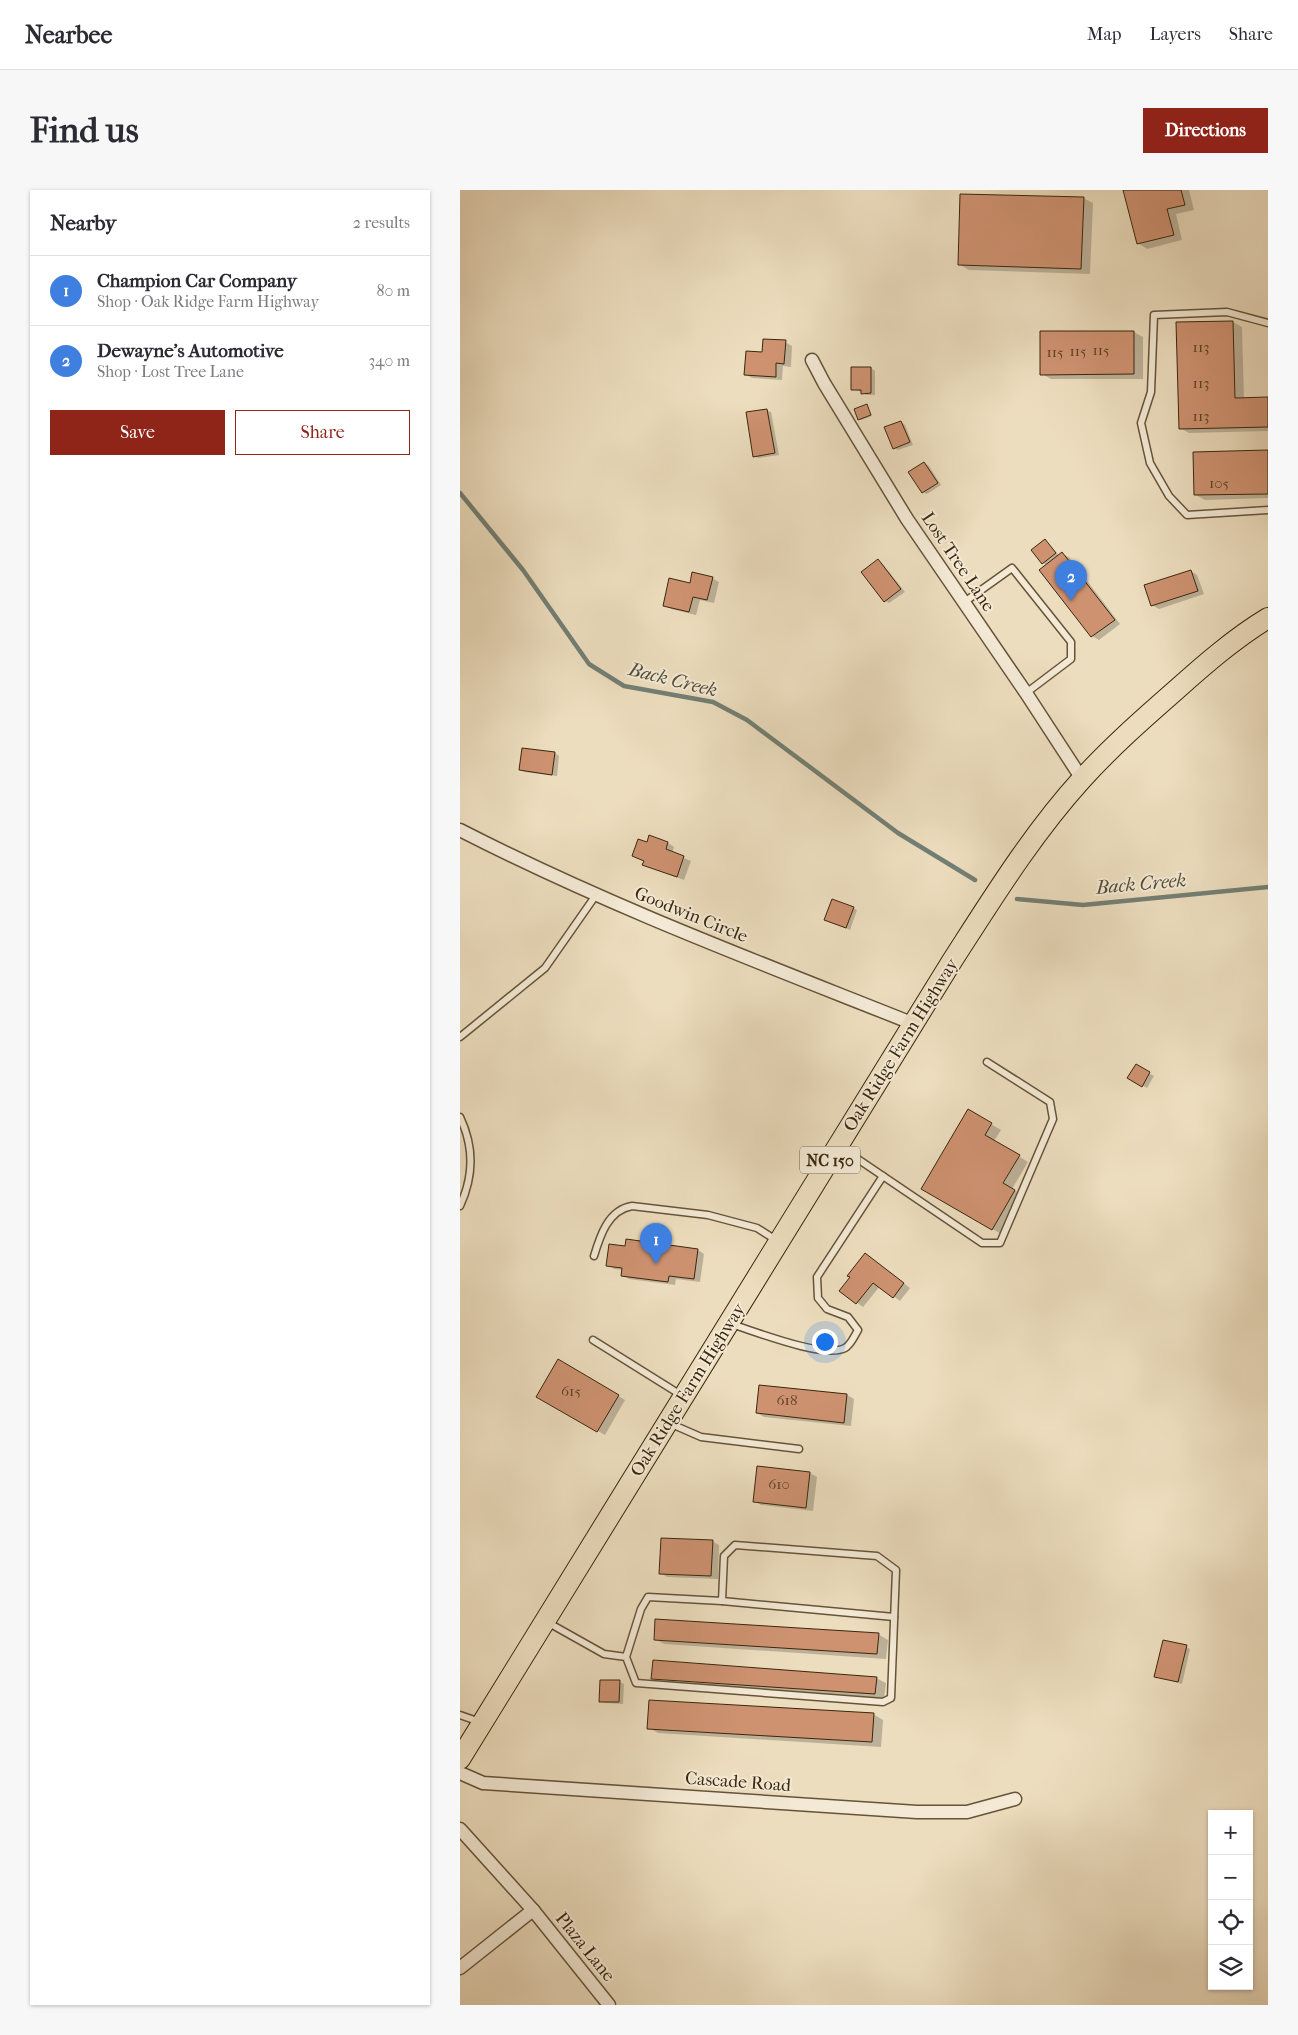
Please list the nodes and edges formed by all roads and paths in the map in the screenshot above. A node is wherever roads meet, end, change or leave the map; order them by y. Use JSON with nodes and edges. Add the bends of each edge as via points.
{"nodes":[{"id":1,"x":1268,"y":323,"type":"edge"},
{"id":2,"x":812,"y":360,"type":"dead end"},
{"id":3,"x":1268,"y":510,"type":"edge"},
{"id":4,"x":964,"y":603,"type":"junction"},
{"id":5,"x":1268,"y":618,"type":"edge"},
{"id":6,"x":1026,"y":694,"type":"junction"},
{"id":7,"x":1082,"y":779,"type":"junction"},
{"id":8,"x":460,"y":830,"type":"edge"},
{"id":9,"x":596,"y":896,"type":"junction"},
{"id":10,"x":914,"y":1024,"type":"junction"},
{"id":11,"x":460,"y":1037,"type":"edge"},
{"id":12,"x":987,"y":1062,"type":"dead end"},
{"id":13,"x":460,"y":1117,"type":"edge"},
{"id":14,"x":839,"y":1146,"type":"junction"},
{"id":15,"x":883,"y":1176,"type":"junction"},
{"id":16,"x":460,"y":1206,"type":"edge"},
{"id":17,"x":780,"y":1242,"type":"junction"},
{"id":18,"x":594,"y":1256,"type":"dead end"},
{"id":19,"x":730,"y":1323,"type":"junction"},
{"id":20,"x":593,"y":1340,"type":"dead end"},
{"id":21,"x":684,"y":1397,"type":"junction"},
{"id":22,"x":668,"y":1422,"type":"junction"},
{"id":23,"x":799,"y":1449,"type":"dead end"},
{"id":24,"x":722,"y":1601,"type":"junction"},
{"id":25,"x":894,"y":1617,"type":"junction"},
{"id":26,"x":546,"y":1622,"type":"junction"},
{"id":27,"x":626,"y":1657,"type":"junction"},
{"id":28,"x":460,"y":1715,"type":"edge"},
{"id":29,"x":483,"y":1723,"type":"junction"},
{"id":30,"x":460,"y":1759,"type":"edge"},
{"id":31,"x":460,"y":1773,"type":"edge"},
{"id":32,"x":1015,"y":1799,"type":"dead end"},
{"id":33,"x":460,"y":1829,"type":"edge"},
{"id":34,"x":533,"y":1910,"type":"junction"},
{"id":35,"x":460,"y":1968,"type":"edge"},
{"id":36,"x":609,"y":2005,"type":"edge"}],
"edges":[{"from":1,"to":3,"type":"lane","via":[[1227,312],[1154,315],[1151,392],[1141,423],[1150,463],[1170,496],[1187,515]]},
{"from":2,"to":4,"type":"street","name":"Lost Tree Lane","via":[[907,519]]},
{"from":4,"to":6,"type":"street","name":"Lost Tree Lane"},
{"from":4,"to":6,"type":"lane","via":[[1012,568],[1072,642],[1072,659]]},
{"from":5,"to":7,"type":"main road","name":"Oak Ridge Farm Highway","number":"NC 150","via":[[1195,673]]},
{"from":6,"to":7,"type":"street","name":"Lost Tree Lane"},
{"from":7,"to":10,"type":"main road","name":"Oak Ridge Farm Highway","number":"NC 150","via":[[1016,865]]},
{"from":8,"to":9,"type":"street","name":"Goodwin Circle"},
{"from":9,"to":10,"type":"street","name":"Goodwin Circle"},
{"from":9,"to":11,"type":"lane","via":[[545,968]]},
{"from":10,"to":14,"type":"main road","name":"Oak Ridge Farm Highway","number":"NC 150"},
{"from":12,"to":15,"type":"lane","via":[[1050,1102],[1053,1119],[1000,1244],[982,1244]]},
{"from":13,"to":16,"type":"lane","via":[[472,1159],[470,1180]]},
{"from":14,"to":15,"type":"lane"},
{"from":14,"to":17,"type":"main road","name":"Oak Ridge Farm Highway","number":"NC 150"},
{"from":15,"to":19,"type":"lane","via":[[817,1277],[818,1298],[827,1309],[848,1317],[858,1330],[847,1348],[834,1352],[797,1345]]},
{"from":17,"to":18,"type":"lane","via":[[757,1228],[708,1215],[632,1206],[624,1207],[611,1218],[600,1235]]},
{"from":17,"to":19,"type":"main road","name":"Oak Ridge Farm Highway","number":"NC 150"},
{"from":19,"to":21,"type":"main road","name":"Oak Ridge Farm Highway","number":"NC 150"},
{"from":20,"to":21,"type":"lane"},
{"from":21,"to":22,"type":"main road","name":"Oak Ridge Farm Highway","number":"NC 150"},
{"from":22,"to":23,"type":"lane","via":[[701,1437]]},
{"from":22,"to":26,"type":"main road","name":"Oak Ridge Farm Highway","number":"NC 150"},
{"from":24,"to":25,"type":"lane"},
{"from":24,"to":25,"type":"lane","via":[[724,1556],[735,1545],[876,1556],[896,1570]]},
{"from":24,"to":27,"type":"lane","via":[[648,1597]]},
{"from":25,"to":27,"type":"lane","via":[[891,1698],[883,1702],[636,1683]]},
{"from":26,"to":27,"type":"lane","via":[[604,1654]]},
{"from":26,"to":29,"type":"main road","name":"Oak Ridge Farm Highway","number":"NC 150"},
{"from":28,"to":29,"type":"lane"},
{"from":29,"to":30,"type":"main road","name":"Oak Ridge Farm Highway","number":"NC 150"},
{"from":31,"to":32,"type":"street","name":"Cascade Road","via":[[483,1783],[918,1812],[967,1812]]},
{"from":33,"to":34,"type":"street","name":"Plaza Lane"},
{"from":34,"to":35,"type":"street","name":"Plaza Lane"},
{"from":34,"to":36,"type":"street","name":"Plaza Lane"}]}
